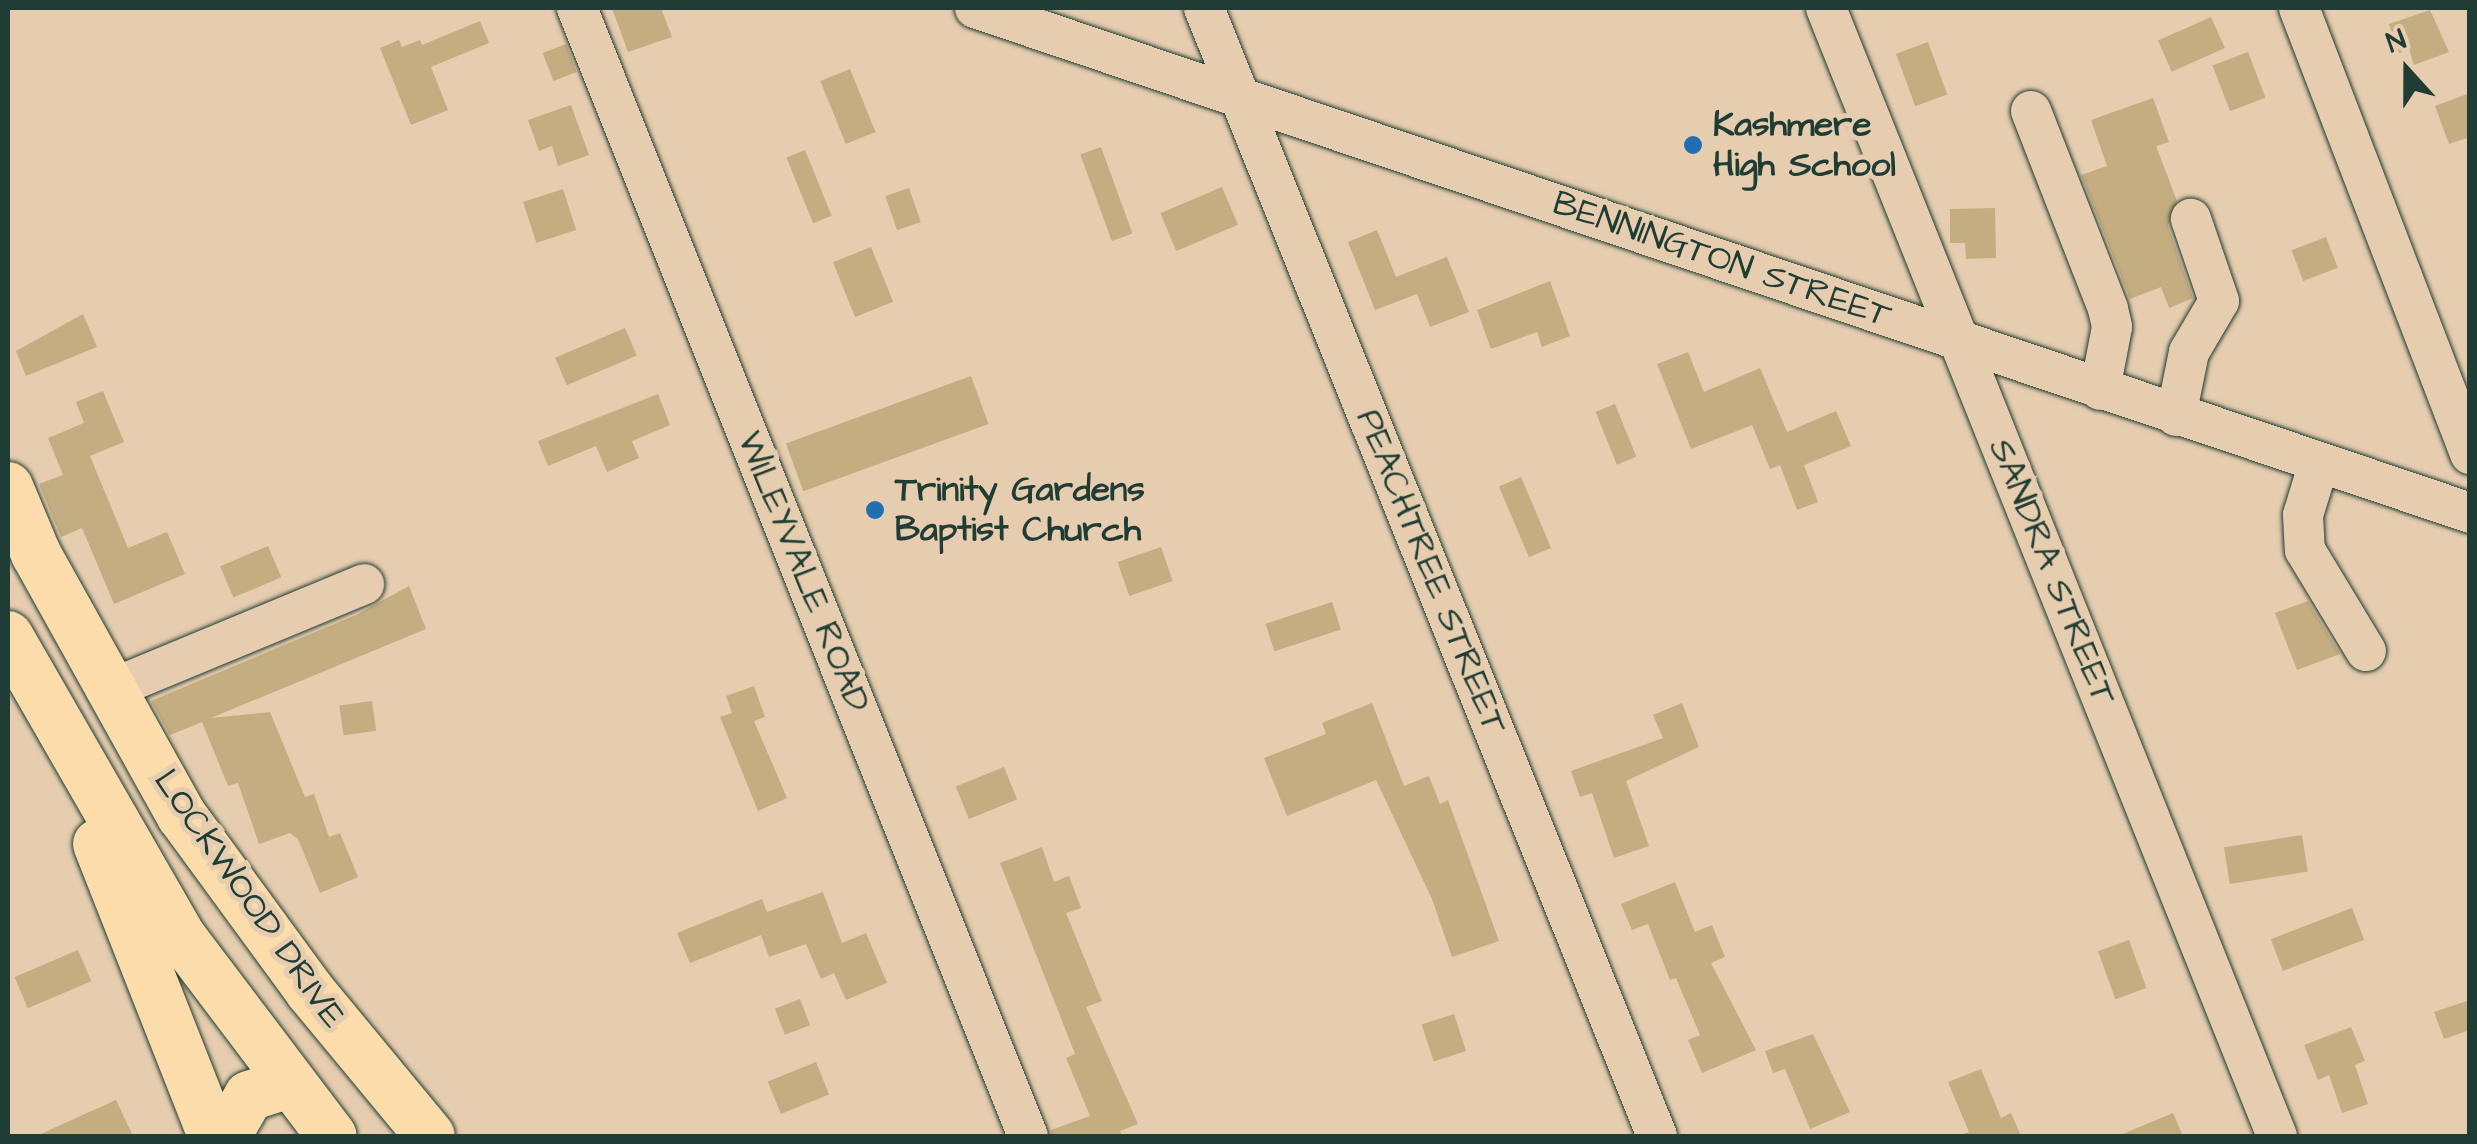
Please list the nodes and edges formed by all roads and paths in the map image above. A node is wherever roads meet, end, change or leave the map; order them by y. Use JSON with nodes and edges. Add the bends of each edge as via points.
{"nodes":[{"id":1,"x":578,"y":8,"type":"edge"},
{"id":2,"x":975,"y":8,"type":"edge"},
{"id":3,"x":1204,"y":8,"type":"edge"},
{"id":4,"x":1826,"y":8,"type":"edge"},
{"id":5,"x":2298,"y":8,"type":"edge"},
{"id":6,"x":1240,"y":96,"type":"junction"},
{"id":7,"x":2031,"y":111,"type":"dead end"},
{"id":8,"x":2192,"y":219,"type":"dead end"},
{"id":9,"x":1960,"y":342,"type":"junction"},
{"id":10,"x":2100,"y":390,"type":"junction"},
{"id":11,"x":2176,"y":416,"type":"junction"},
{"id":12,"x":2470,"y":454,"type":"edge"},
{"id":13,"x":2319,"y":464,"type":"junction"},
{"id":14,"x":8,"y":487,"type":"edge"},
{"id":15,"x":2470,"y":513,"type":"edge"},
{"id":16,"x":364,"y":584,"type":"dead end"},
{"id":17,"x":8,"y":636,"type":"edge"},
{"id":18,"x":2366,"y":651,"type":"dead end"},
{"id":19,"x":111,"y":689,"type":"junction"},
{"id":20,"x":41,"y":700,"type":"junction"},
{"id":21,"x":256,"y":917,"type":"junction"},
{"id":22,"x":200,"y":964,"type":"junction"},
{"id":23,"x":287,"y":1084,"type":"junction"},
{"id":24,"x":214,"y":1136,"type":"edge"},
{"id":25,"x":226,"y":1136,"type":"edge"},
{"id":26,"x":332,"y":1136,"type":"edge"},
{"id":27,"x":430,"y":1136,"type":"edge"},
{"id":28,"x":1028,"y":1136,"type":"edge"},
{"id":29,"x":1657,"y":1136,"type":"edge"},
{"id":30,"x":2276,"y":1136,"type":"edge"}],
"edges":[{"from":1,"to":28,"type":"street","name":"WILEYVALE ROAD"},
{"from":2,"to":6,"type":"street","name":"BENNINGTON STREET"},
{"from":3,"to":6,"type":"street","name":"PEACHTREE STREET"},
{"from":4,"to":9,"type":"street","name":"SANDRA STREET"},
{"from":5,"to":12,"type":"street"},
{"from":6,"to":9,"type":"street","name":"BENNINGTON STREET"},
{"from":6,"to":29,"type":"street","name":"PEACHTREE STREET"},
{"from":7,"to":10,"type":"street","via":[[2112,327]]},
{"from":8,"to":11,"type":"street","via":[[2218,300],[2189,352]]},
{"from":9,"to":10,"type":"street","name":"BENNINGTON STREET"},
{"from":9,"to":30,"type":"street","name":"SANDRA STREET"},
{"from":10,"to":11,"type":"street","name":"BENNINGTON STREET"},
{"from":11,"to":13,"type":"street","name":"BENNINGTON STREET"},
{"from":13,"to":15,"type":"street","name":"BENNINGTON STREET"},
{"from":13,"to":18,"type":"street","via":[[2303,516],[2304,550]]},
{"from":14,"to":19,"type":"main road","name":"LOCKWOOD DRIVE","via":[[36,554]]},
{"from":16,"to":19,"type":"street"},
{"from":17,"to":20,"type":"main road","name":"LOCKWOOD DRIVE"},
{"from":19,"to":21,"type":"main road","name":"LOCKWOOD DRIVE","via":[[182,816]]},
{"from":20,"to":22,"type":"main road","name":"LOCKWOOD DRIVE"},
{"from":20,"to":24,"type":"main road"},
{"from":21,"to":22,"type":"main road","via":[[243,943]]},
{"from":21,"to":27,"type":"main road","name":"LOCKWOOD DRIVE"},
{"from":22,"to":23,"type":"main road","name":"LOCKWOOD DRIVE"},
{"from":23,"to":25,"type":"main road","via":[[249,1096]]},
{"from":23,"to":26,"type":"main road","name":"LOCKWOOD DRIVE"}]}
